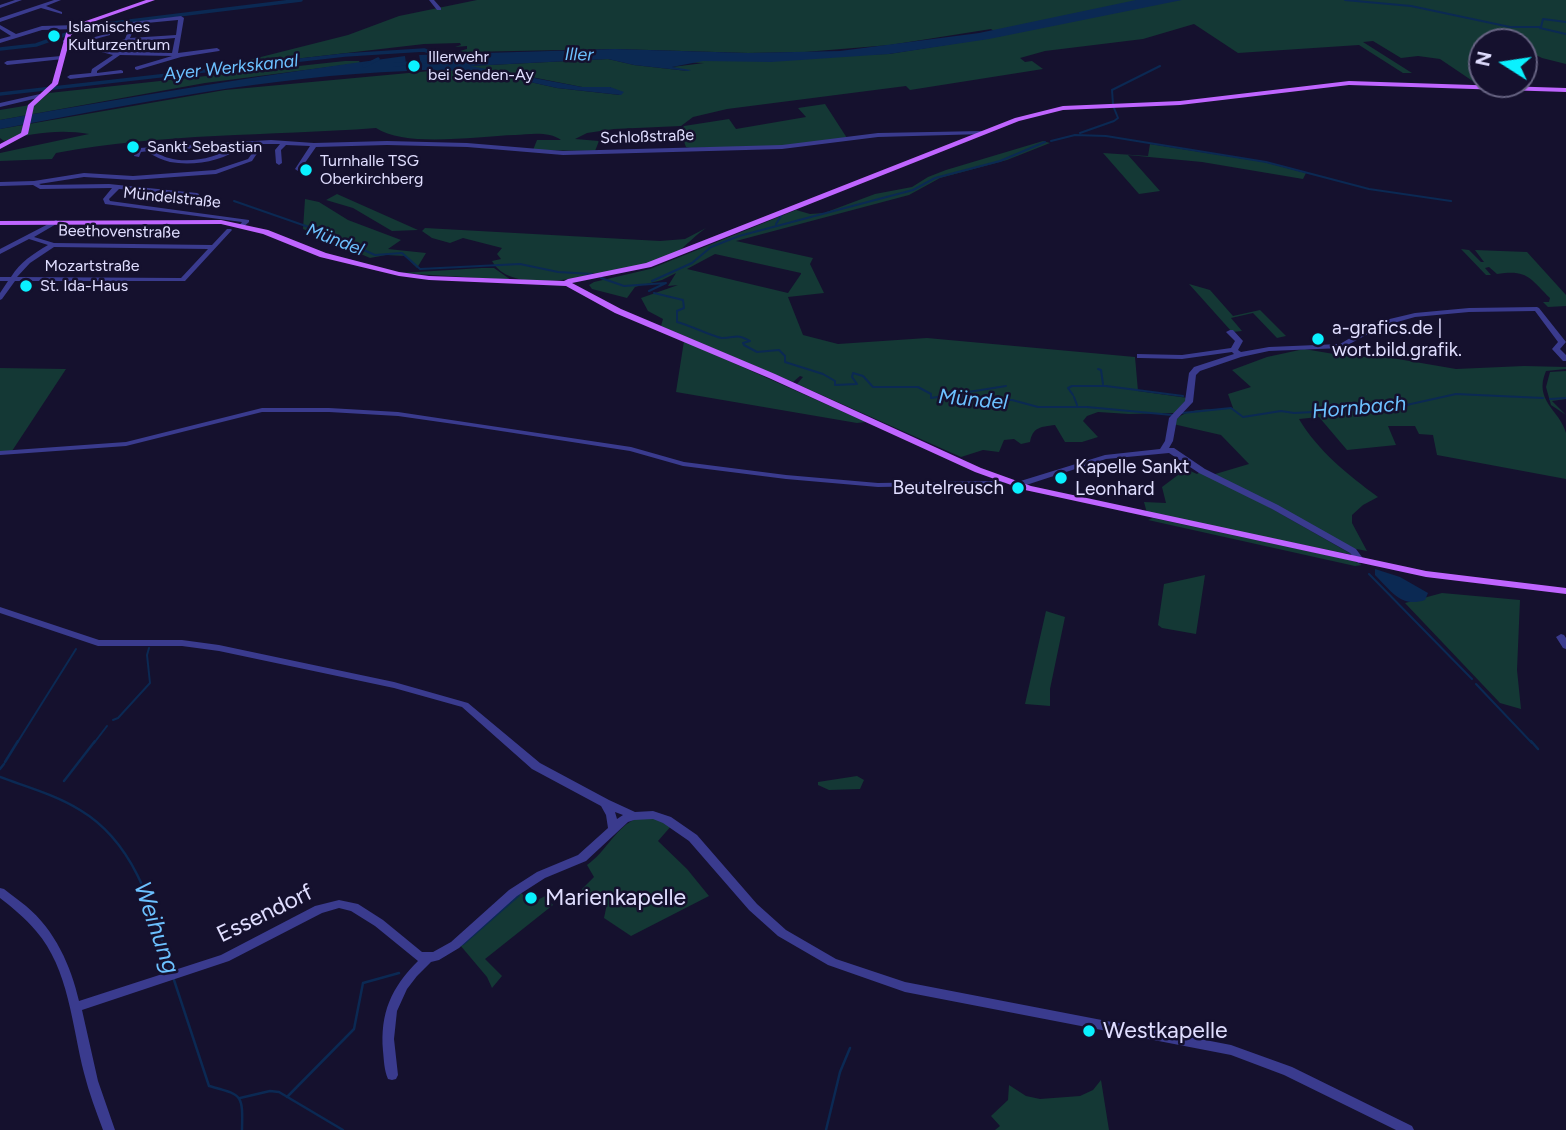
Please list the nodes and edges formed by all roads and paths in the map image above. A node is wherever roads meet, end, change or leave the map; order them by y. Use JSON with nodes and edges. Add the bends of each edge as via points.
{"nodes":[{"id":1,"x":20,"y":0,"type":"edge"},
{"id":2,"x":59,"y":0,"type":"edge"},
{"id":3,"x":152,"y":0,"type":"edge"},
{"id":4,"x":431,"y":0,"type":"edge"},
{"id":5,"x":41,"y":6,"type":"junction"},
{"id":6,"x":0,"y":7,"type":"edge"},
{"id":7,"x":439,"y":9,"type":"dead end"},
{"id":8,"x":60,"y":13,"type":"dead end"},
{"id":9,"x":0,"y":20,"type":"edge"},
{"id":10,"x":0,"y":27,"type":"edge"},
{"id":11,"x":179,"y":27,"type":"junction"},
{"id":12,"x":75,"y":28,"type":"junction"},
{"id":13,"x":130,"y":32,"type":"junction"},
{"id":14,"x":89,"y":33,"type":"dead end"},
{"id":15,"x":108,"y":34,"type":"dead end"},
{"id":16,"x":15,"y":36,"type":"junction"},
{"id":17,"x":65,"y":39,"type":"junction"},
{"id":18,"x":0,"y":40,"type":"edge"},
{"id":19,"x":77,"y":43,"type":"junction"},
{"id":20,"x":101,"y":49,"type":"junction"},
{"id":21,"x":217,"y":50,"type":"dead end"},
{"id":22,"x":118,"y":54,"type":"junction"},
{"id":23,"x":178,"y":55,"type":"junction"},
{"id":24,"x":61,"y":58,"type":"junction"},
{"id":25,"x":6,"y":63,"type":"dead end"},
{"id":26,"x":137,"y":68,"type":"dead end"},
{"id":27,"x":121,"y":72,"type":"dead end"},
{"id":28,"x":91,"y":75,"type":"junction"},
{"id":29,"x":71,"y":76,"type":"dead end"},
{"id":30,"x":1566,"y":90,"type":"edge"},
{"id":31,"x":40,"y":96,"type":"junction"},
{"id":32,"x":0,"y":105,"type":"edge"},
{"id":33,"x":982,"y":133,"type":"junction"},
{"id":34,"x":283,"y":143,"type":"junction"},
{"id":35,"x":238,"y":145,"type":"junction"},
{"id":36,"x":314,"y":145,"type":"junction"},
{"id":37,"x":2,"y":146,"type":"edge"},
{"id":38,"x":259,"y":146,"type":"junction"},
{"id":39,"x":151,"y":149,"type":"junction"},
{"id":40,"x":137,"y":156,"type":"dead end"},
{"id":41,"x":279,"y":163,"type":"dead end"},
{"id":42,"x":298,"y":169,"type":"dead end"},
{"id":43,"x":34,"y":183,"type":"junction"},
{"id":44,"x":0,"y":184,"type":"edge"},
{"id":45,"x":117,"y":187,"type":"junction"},
{"id":46,"x":197,"y":195,"type":"dead end"},
{"id":47,"x":56,"y":222,"type":"junction"},
{"id":48,"x":0,"y":223,"type":"edge"},
{"id":49,"x":242,"y":226,"type":"junction"},
{"id":50,"x":229,"y":230,"type":"dead end"},
{"id":51,"x":28,"y":237,"type":"junction"},
{"id":52,"x":0,"y":244,"type":"edge"},
{"id":53,"x":52,"y":245,"type":"junction"},
{"id":54,"x":10,"y":246,"type":"junction"},
{"id":55,"x":212,"y":247,"type":"junction"},
{"id":56,"x":0,"y":252,"type":"edge"},
{"id":57,"x":0,"y":279,"type":"edge"},
{"id":58,"x":14,"y":279,"type":"junction"},
{"id":59,"x":183,"y":280,"type":"joint"},
{"id":60,"x":582,"y":281,"type":"junction"},
{"id":61,"x":0,"y":298,"type":"edge"},
{"id":62,"x":1230,"y":332,"type":"dead end"},
{"id":63,"x":1236,"y":353,"type":"junction"},
{"id":64,"x":1140,"y":356,"type":"dead end"},
{"id":65,"x":1566,"y":359,"type":"edge"},
{"id":66,"x":1164,"y":449,"type":"junction"},
{"id":67,"x":0,"y":453,"type":"edge"},
{"id":68,"x":1216,"y":479,"type":"joint"},
{"id":69,"x":1002,"y":480,"type":"junction"},
{"id":70,"x":1017,"y":485,"type":"junction"},
{"id":71,"x":1361,"y":561,"type":"junction"},
{"id":72,"x":1566,"y":591,"type":"edge"},
{"id":73,"x":0,"y":610,"type":"edge"},
{"id":74,"x":604,"y":803,"type":"junction"},
{"id":75,"x":634,"y":816,"type":"junction"},
{"id":76,"x":613,"y":827,"type":"junction"},
{"id":77,"x":0,"y":892,"type":"edge"},
{"id":78,"x":427,"y":959,"type":"junction"},
{"id":79,"x":76,"y":1007,"type":"junction"},
{"id":80,"x":392,"y":1075,"type":"dead end"},
{"id":81,"x":1383,"y":1125,"type":"edge"},
{"id":82,"x":109,"y":1130,"type":"edge"},
{"id":83,"x":1408,"y":1130,"type":"edge"}],
"edges":[{"from":1,"to":6,"type":"street"},
{"from":2,"to":5,"type":"street"},
{"from":3,"to":12,"type":"main road"},
{"from":4,"to":7,"type":"street"},
{"from":5,"to":8,"type":"street"},
{"from":5,"to":9,"type":"street"},
{"from":10,"to":16,"type":"street"},
{"from":11,"to":13,"type":"street"},
{"from":11,"to":13,"type":"street"},
{"from":11,"to":23,"type":"street"},
{"from":12,"to":16,"type":"street","via":[[51,26]]},
{"from":12,"to":17,"type":"main road"},
{"from":13,"to":20,"type":"street"},
{"from":14,"to":17,"type":"street"},
{"from":15,"to":19,"type":"street"},
{"from":16,"to":18,"type":"street"},
{"from":17,"to":19,"type":"street"},
{"from":17,"to":24,"type":"main road"},
{"from":19,"to":20,"type":"street"},
{"from":20,"to":22,"type":"street"},
{"from":21,"to":23,"type":"street"},
{"from":22,"to":23,"type":"street"},
{"from":22,"to":28,"type":"street"},
{"from":23,"to":26,"type":"street"},
{"from":24,"to":25,"type":"street"},
{"from":24,"to":31,"type":"main road","via":[[51,88]]},
{"from":27,"to":28,"type":"street"},
{"from":28,"to":29,"type":"street"},
{"from":30,"to":33,"type":"main road","via":[[1329,84],[1180,103],[1063,108]]},
{"from":31,"to":32,"type":"street"},
{"from":31,"to":37,"type":"main road","via":[[31,105],[23,134]]},
{"from":33,"to":36,"type":"street","name":"Schloßstraße","via":[[878,135],[782,147],[563,153],[430,144]]},
{"from":33,"to":60,"type":"main road","via":[[649,265]]},
{"from":34,"to":35,"type":"street","name":"Schloßstraße"},
{"from":34,"to":36,"type":"street","name":"Schloßstraße"},
{"from":34,"to":38,"type":"street","name":"Schloßstraße"},
{"from":34,"to":41,"type":"street","via":[[278,150]]},
{"from":35,"to":38,"type":"street","name":"Schloßstraße"},
{"from":35,"to":39,"type":"street","name":"Schloßstraße"},
{"from":35,"to":39,"type":"street","via":[[222,157],[186,160],[168,160],[151,154]]},
{"from":36,"to":42,"type":"street"},
{"from":38,"to":43,"type":"street","via":[[250,160],[216,172],[133,178],[84,175]]},
{"from":39,"to":40,"type":"street","name":"Schloßstraße","via":[[139,150]]},
{"from":43,"to":44,"type":"street"},
{"from":43,"to":45,"type":"street","name":"Mündelstraße","via":[[40,187]]},
{"from":45,"to":46,"type":"street","name":"Mündelstraße"},
{"from":45,"to":49,"type":"street","name":"Mündelstraße","via":[[107,203],[247,221]]},
{"from":47,"to":48,"type":"main road"},
{"from":47,"to":49,"type":"main road"},
{"from":47,"to":51,"type":"street"},
{"from":49,"to":60,"type":"main road","via":[[323,255],[399,274]]},
{"from":50,"to":55,"type":"street","name":"Beethovenstraße"},
{"from":51,"to":53,"type":"street","name":"Beethovenstraße"},
{"from":51,"to":54,"type":"street"},
{"from":52,"to":54,"type":"street"},
{"from":53,"to":55,"type":"street","name":"Beethovenstraße"},
{"from":53,"to":58,"type":"street","via":[[26,263]]},
{"from":54,"to":56,"type":"street"},
{"from":55,"to":59,"type":"street","name":"Beethovenstraße"},
{"from":57,"to":58,"type":"street","name":"Mozartstraße"},
{"from":58,"to":59,"type":"street","name":"Mozartstraße"},
{"from":58,"to":61,"type":"street"},
{"from":60,"to":69,"type":"main road","via":[[587,296]]},
{"from":62,"to":63,"type":"street","via":[[1239,341]]},
{"from":63,"to":64,"type":"street"},
{"from":63,"to":65,"type":"street","via":[[1342,346],[1395,319],[1443,312],[1537,309],[1562,342],[1556,349]]},
{"from":63,"to":66,"type":"street","via":[[1192,375],[1189,402],[1173,418]]},
{"from":66,"to":68,"type":"street"},
{"from":66,"to":70,"type":"street","via":[[1100,458]]},
{"from":67,"to":69,"type":"street","via":[[126,444],[262,411],[329,410],[398,414],[631,449],[696,466],[835,482],[917,486]]},
{"from":68,"to":71,"type":"street","via":[[1295,518],[1353,551]]},
{"from":69,"to":70,"type":"main road"},
{"from":70,"to":71,"type":"main road"},
{"from":71,"to":72,"type":"main road"},
{"from":73,"to":74,"type":"street","via":[[98,643],[219,648],[465,705],[536,766]]},
{"from":74,"to":75,"type":"street"},
{"from":74,"to":76,"type":"street"},
{"from":75,"to":76,"type":"street"},
{"from":75,"to":81,"type":"street","via":[[653,816],[680,827],[782,933],[856,972],[905,987],[1231,1050],[1344,1097]]},
{"from":76,"to":78,"type":"street","via":[[582,858],[513,893],[449,950]]},
{"from":77,"to":79,"type":"street","via":[[32,915],[59,953]]},
{"from":78,"to":79,"type":"street","name":"Essendorf","via":[[362,911],[339,904],[319,909],[225,958]]},
{"from":78,"to":80,"type":"street","via":[[407,977],[388,1020]]},
{"from":79,"to":82,"type":"street"},
{"from":81,"to":83,"type":"street"}]}
